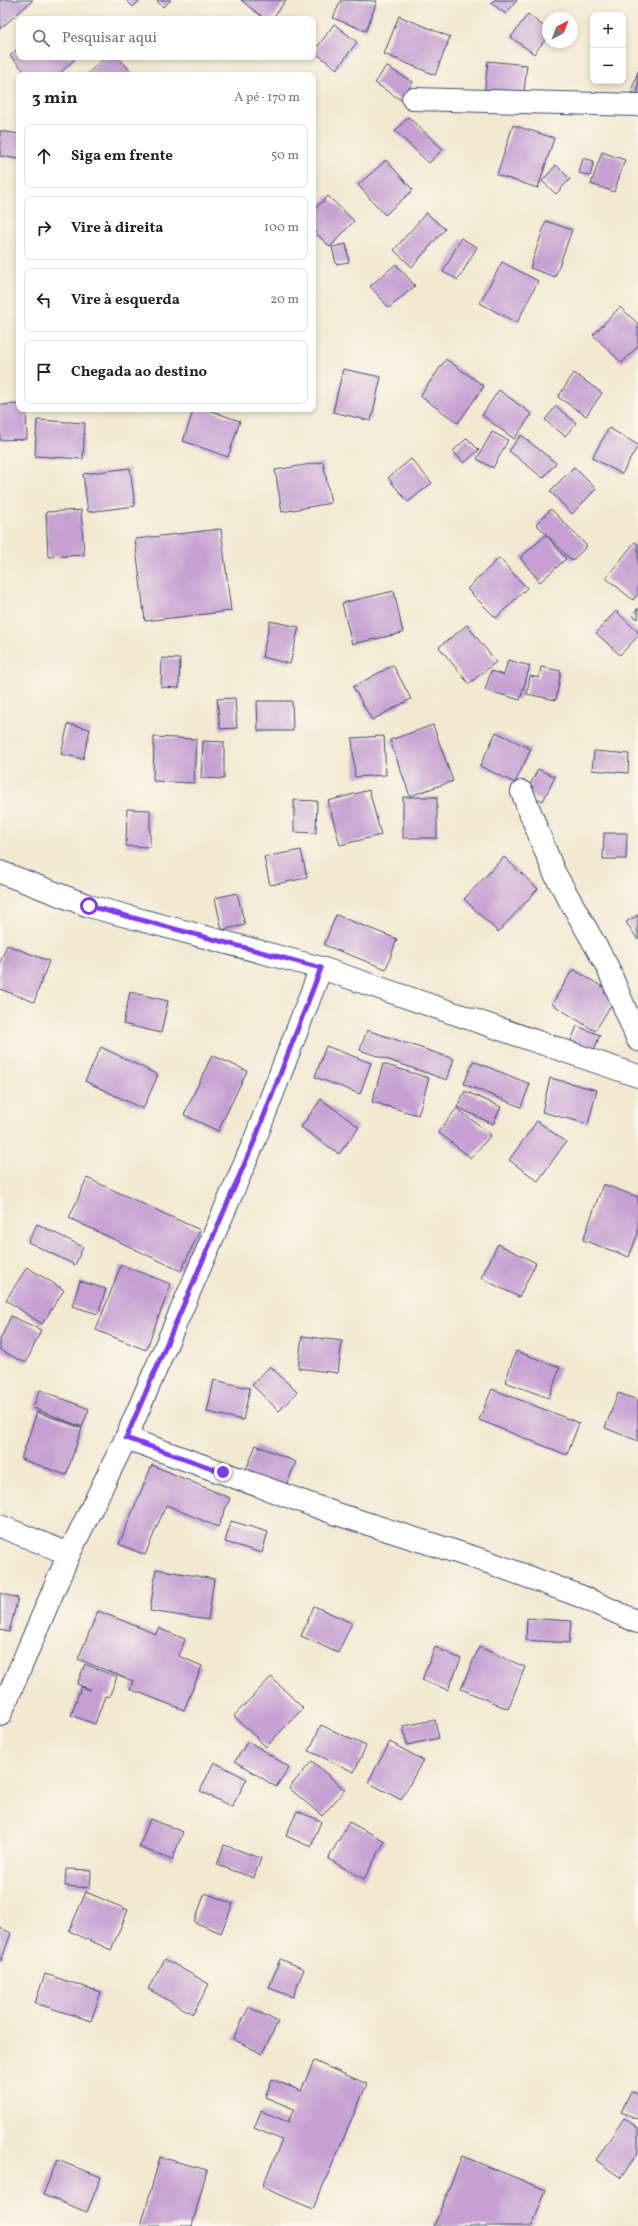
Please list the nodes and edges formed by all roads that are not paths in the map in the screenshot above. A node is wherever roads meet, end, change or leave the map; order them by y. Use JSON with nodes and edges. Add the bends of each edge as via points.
{"nodes":[{"id":1,"x":413,"y":99,"type":"dead end"},
{"id":2,"x":638,"y":105,"type":"edge"},
{"id":3,"x":522,"y":792,"type":"dead end"},
{"id":4,"x":0,"y":872,"type":"edge"},
{"id":5,"x":321,"y":968,"type":"junction"},
{"id":6,"x":638,"y":1040,"type":"edge"},
{"id":7,"x":638,"y":1076,"type":"edge"},
{"id":8,"x":126,"y":1438,"type":"junction"},
{"id":9,"x":0,"y":1526,"type":"edge"},
{"id":10,"x":69,"y":1554,"type":"junction"},
{"id":11,"x":638,"y":1622,"type":"edge"},
{"id":12,"x":0,"y":1715,"type":"edge"}],
"edges":[{"from":1,"to":2,"type":"street"},
{"from":3,"to":6,"type":"street","via":[[554,872],[607,966]]},
{"from":4,"to":5,"type":"street","via":[[89,906]]},
{"from":5,"to":7,"type":"street"},
{"from":5,"to":8,"type":"street","via":[[254,1142]]},
{"from":8,"to":10,"type":"street"},
{"from":8,"to":11,"type":"street","via":[[337,1514],[488,1562],[580,1596]]},
{"from":9,"to":10,"type":"street"},
{"from":10,"to":12,"type":"street"}]}
